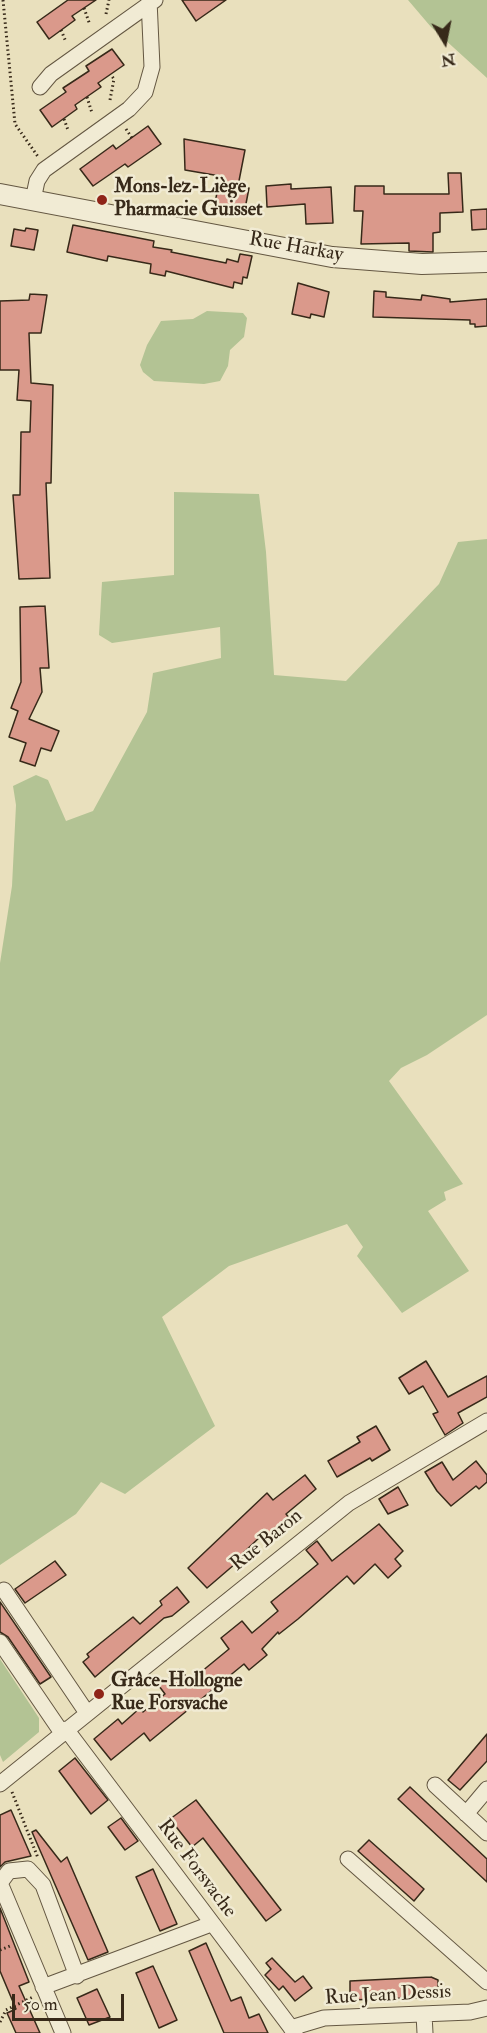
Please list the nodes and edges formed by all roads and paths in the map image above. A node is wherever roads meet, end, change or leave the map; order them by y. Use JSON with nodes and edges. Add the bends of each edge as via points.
{"nodes":[{"id":1,"x":3,"y":0,"type":"edge"},
{"id":2,"x":109,"y":0,"type":"edge"},
{"id":3,"x":151,"y":1,"type":"edge"},
{"id":4,"x":84,"y":8,"type":"dead end"},
{"id":5,"x":106,"y":14,"type":"dead end"},
{"id":6,"x":90,"y":25,"type":"dead end"},
{"id":7,"x":61,"y":30,"type":"dead end"},
{"id":8,"x":66,"y":42,"type":"dead end"},
{"id":9,"x":111,"y":75,"type":"dead end"},
{"id":10,"x":40,"y":87,"type":"dead end"},
{"id":11,"x":87,"y":97,"type":"dead end"},
{"id":12,"x":110,"y":100,"type":"dead end"},
{"id":13,"x":92,"y":113,"type":"dead end"},
{"id":14,"x":64,"y":119,"type":"dead end"},
{"id":15,"x":68,"y":130,"type":"dead end"},
{"id":16,"x":46,"y":168,"type":"junction"},
{"id":17,"x":0,"y":194,"type":"edge"},
{"id":18,"x":33,"y":200,"type":"junction"},
{"id":19,"x":487,"y":262,"type":"edge"},
{"id":20,"x":487,"y":1421,"type":"edge"},
{"id":21,"x":4,"y":1590,"type":"dead end"},
{"id":22,"x":0,"y":1642,"type":"edge"},
{"id":23,"x":87,"y":1713,"type":"junction"},
{"id":24,"x":64,"y":1731,"type":"junction"},
{"id":25,"x":3,"y":1782,"type":"edge"},
{"id":26,"x":435,"y":1785,"type":"dead end"},
{"id":27,"x":487,"y":1789,"type":"edge"},
{"id":28,"x":466,"y":1814,"type":"junction"},
{"id":29,"x":487,"y":1833,"type":"edge"},
{"id":30,"x":348,"y":1859,"type":"dead end"},
{"id":31,"x":32,"y":1874,"type":"junction"},
{"id":32,"x":211,"y":1924,"type":"junction"},
{"id":33,"x":77,"y":1976,"type":"junction"},
{"id":34,"x":487,"y":1982,"type":"edge"},
{"id":35,"x":43,"y":1987,"type":"junction"},
{"id":36,"x":487,"y":2008,"type":"edge"},
{"id":37,"x":424,"y":2014,"type":"junction"},
{"id":38,"x":0,"y":2022,"type":"edge"},
{"id":39,"x":293,"y":2030,"type":"edge"},
{"id":40,"x":63,"y":2033,"type":"edge"},
{"id":41,"x":424,"y":2033,"type":"edge"}],
"edges":[{"from":1,"to":16,"type":"path","via":[[15,124]]},
{"from":2,"to":5,"type":"path"},
{"from":3,"to":10,"type":"street","via":[[51,74]]},
{"from":3,"to":16,"type":"street","via":[[152,67],[146,92],[129,110]]},
{"from":4,"to":6,"type":"path"},
{"from":7,"to":8,"type":"path"},
{"from":9,"to":12,"type":"path","via":[[114,80]]},
{"from":11,"to":13,"type":"path"},
{"from":14,"to":15,"type":"path"},
{"from":16,"to":18,"type":"street","via":[[37,181]]},
{"from":17,"to":18,"type":"street","name":"Rue Harkay"},
{"from":18,"to":19,"type":"street","name":"Rue Harkay","via":[[332,257],[422,264]]},
{"from":20,"to":23,"type":"street","name":"Rue Baron","via":[[349,1503]]},
{"from":21,"to":23,"type":"street"},
{"from":22,"to":24,"type":"street","name":"Rue Forsvache"},
{"from":23,"to":24,"type":"street","name":"Rue Baron"},
{"from":24,"to":25,"type":"street","name":"Rue Baron"},
{"from":24,"to":32,"type":"street","name":"Rue Forsvache"},
{"from":25,"to":31,"type":"path","via":[[39,1855]]},
{"from":26,"to":28,"type":"street"},
{"from":27,"to":28,"type":"street"},
{"from":28,"to":29,"type":"street"},
{"from":30,"to":34,"type":"street"},
{"from":31,"to":33,"type":"street","via":[[43,1885]]},
{"from":31,"to":35,"type":"street","via":[[28,1869],[9,1871],[0,1883]]},
{"from":32,"to":33,"type":"street"},
{"from":32,"to":39,"type":"street","name":"Rue Forsvache"},
{"from":33,"to":35,"type":"street"},
{"from":35,"to":38,"type":"path","via":[[30,2000],[6,2010]]},
{"from":35,"to":40,"type":"street"},
{"from":36,"to":37,"type":"street","name":"Rue Jean Dessis"},
{"from":37,"to":39,"type":"street","name":"Rue Jean Dessis","via":[[324,2018]]},
{"from":37,"to":41,"type":"street"}]}
